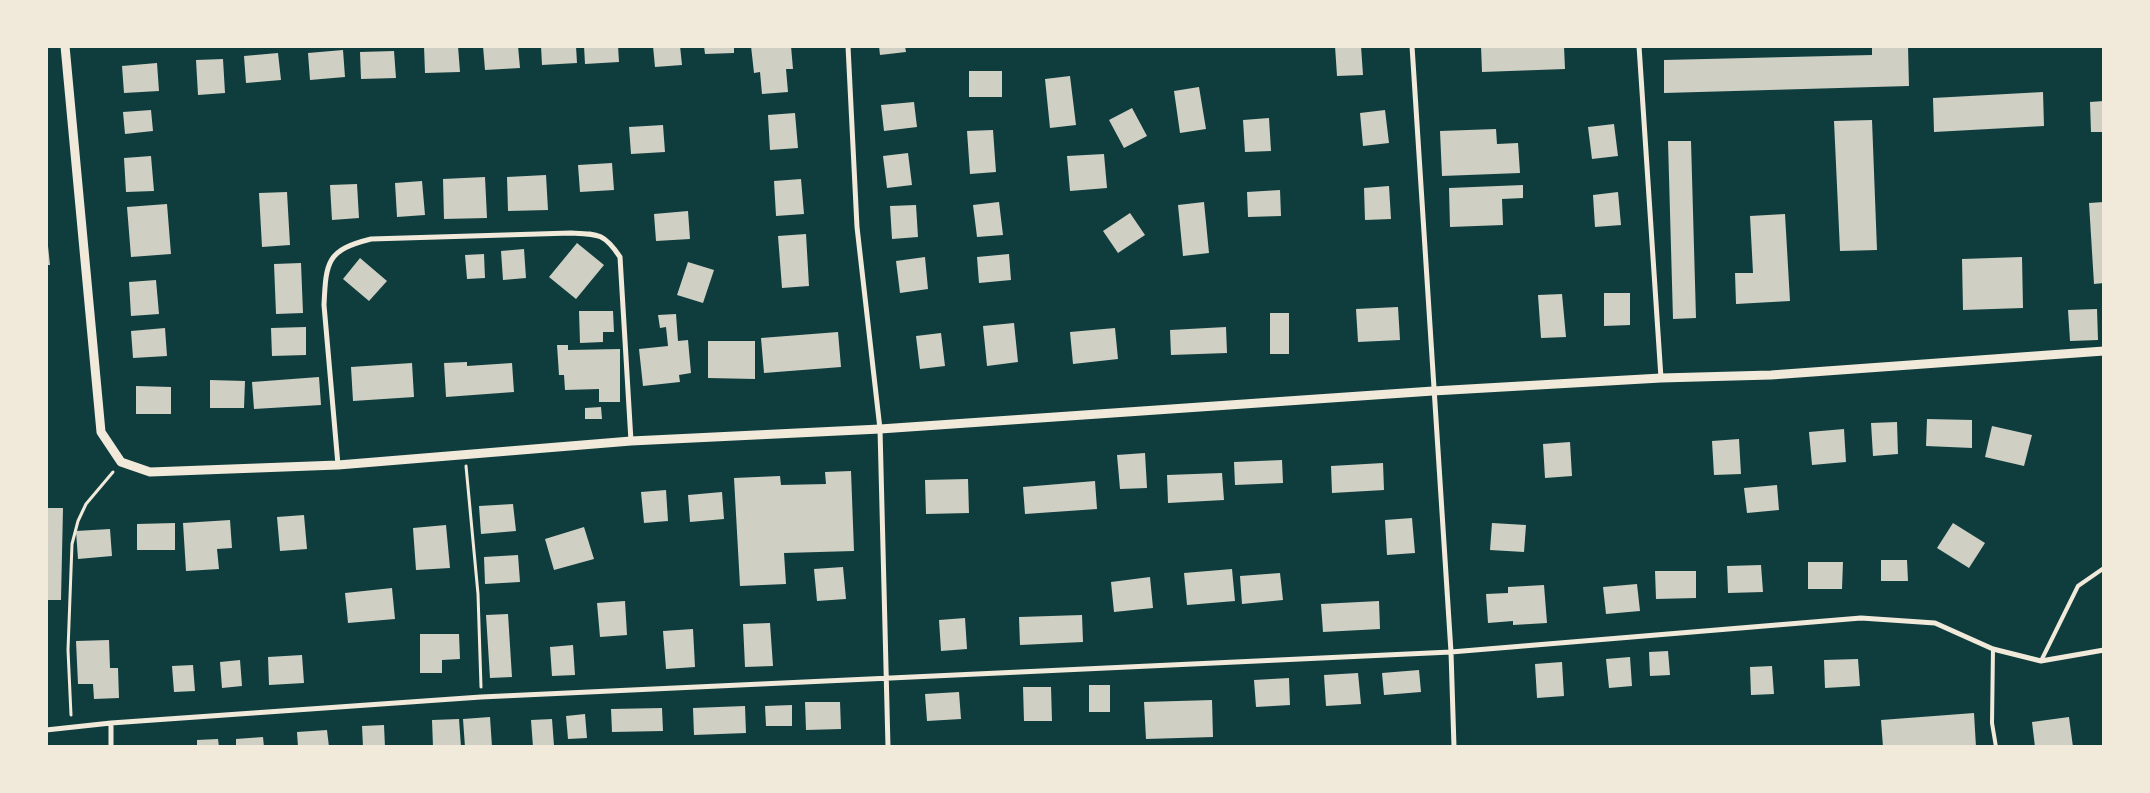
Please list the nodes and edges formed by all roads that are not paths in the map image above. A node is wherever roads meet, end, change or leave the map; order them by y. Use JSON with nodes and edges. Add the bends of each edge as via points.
{"nodes":[{"id":1,"x":65,"y":46,"type":"edge"},
{"id":2,"x":848,"y":46,"type":"edge"},
{"id":3,"x":1412,"y":46,"type":"edge"},
{"id":4,"x":1639,"y":46,"type":"edge"},
{"id":5,"x":2104,"y":351,"type":"edge"},
{"id":6,"x":1661,"y":378,"type":"junction"},
{"id":7,"x":1433,"y":391,"type":"junction"},
{"id":8,"x":880,"y":429,"type":"junction"},
{"id":9,"x":631,"y":441,"type":"junction"},
{"id":10,"x":338,"y":464,"type":"junction"},
{"id":11,"x":2104,"y":568,"type":"edge"},
{"id":12,"x":1993,"y":649,"type":"junction"},
{"id":13,"x":2104,"y":650,"type":"edge"},
{"id":14,"x":1450,"y":652,"type":"junction"},
{"id":15,"x":2041,"y":661,"type":"junction"},
{"id":16,"x":888,"y":679,"type":"junction"},
{"id":17,"x":111,"y":723,"type":"junction"},
{"id":18,"x":46,"y":730,"type":"edge"},
{"id":19,"x":111,"y":747,"type":"edge"},
{"id":20,"x":888,"y":747,"type":"edge"},
{"id":21,"x":1454,"y":747,"type":"edge"},
{"id":22,"x":1996,"y":747,"type":"edge"}],
"edges":[{"from":1,"to":10,"type":"street","via":[[101,432],[121,462],[150,472]]},
{"from":2,"to":8,"type":"street","via":[[857,227]]},
{"from":3,"to":7,"type":"street"},
{"from":4,"to":6,"type":"street"},
{"from":5,"to":6,"type":"street","via":[[1771,375]]},
{"from":6,"to":7,"type":"street"},
{"from":7,"to":8,"type":"street"},
{"from":7,"to":14,"type":"street"},
{"from":8,"to":9,"type":"street"},
{"from":8,"to":16,"type":"street"},
{"from":9,"to":10,"type":"street"},
{"from":9,"to":10,"type":"street","via":[[620,257],[610,241],[594,234],[571,233],[371,240],[338,250],[331,259],[325,281],[324,304]]},
{"from":11,"to":15,"type":"lane","via":[[2078,586]]},
{"from":12,"to":14,"type":"street","via":[[1935,623],[1861,618]]},
{"from":12,"to":15,"type":"street"},
{"from":12,"to":22,"type":"lane","via":[[1992,723]]},
{"from":13,"to":15,"type":"street"},
{"from":14,"to":16,"type":"street"},
{"from":14,"to":21,"type":"street"},
{"from":16,"to":17,"type":"street","via":[[481,697]]},
{"from":16,"to":20,"type":"street"},
{"from":17,"to":18,"type":"street"},
{"from":17,"to":19,"type":"street"}]}
